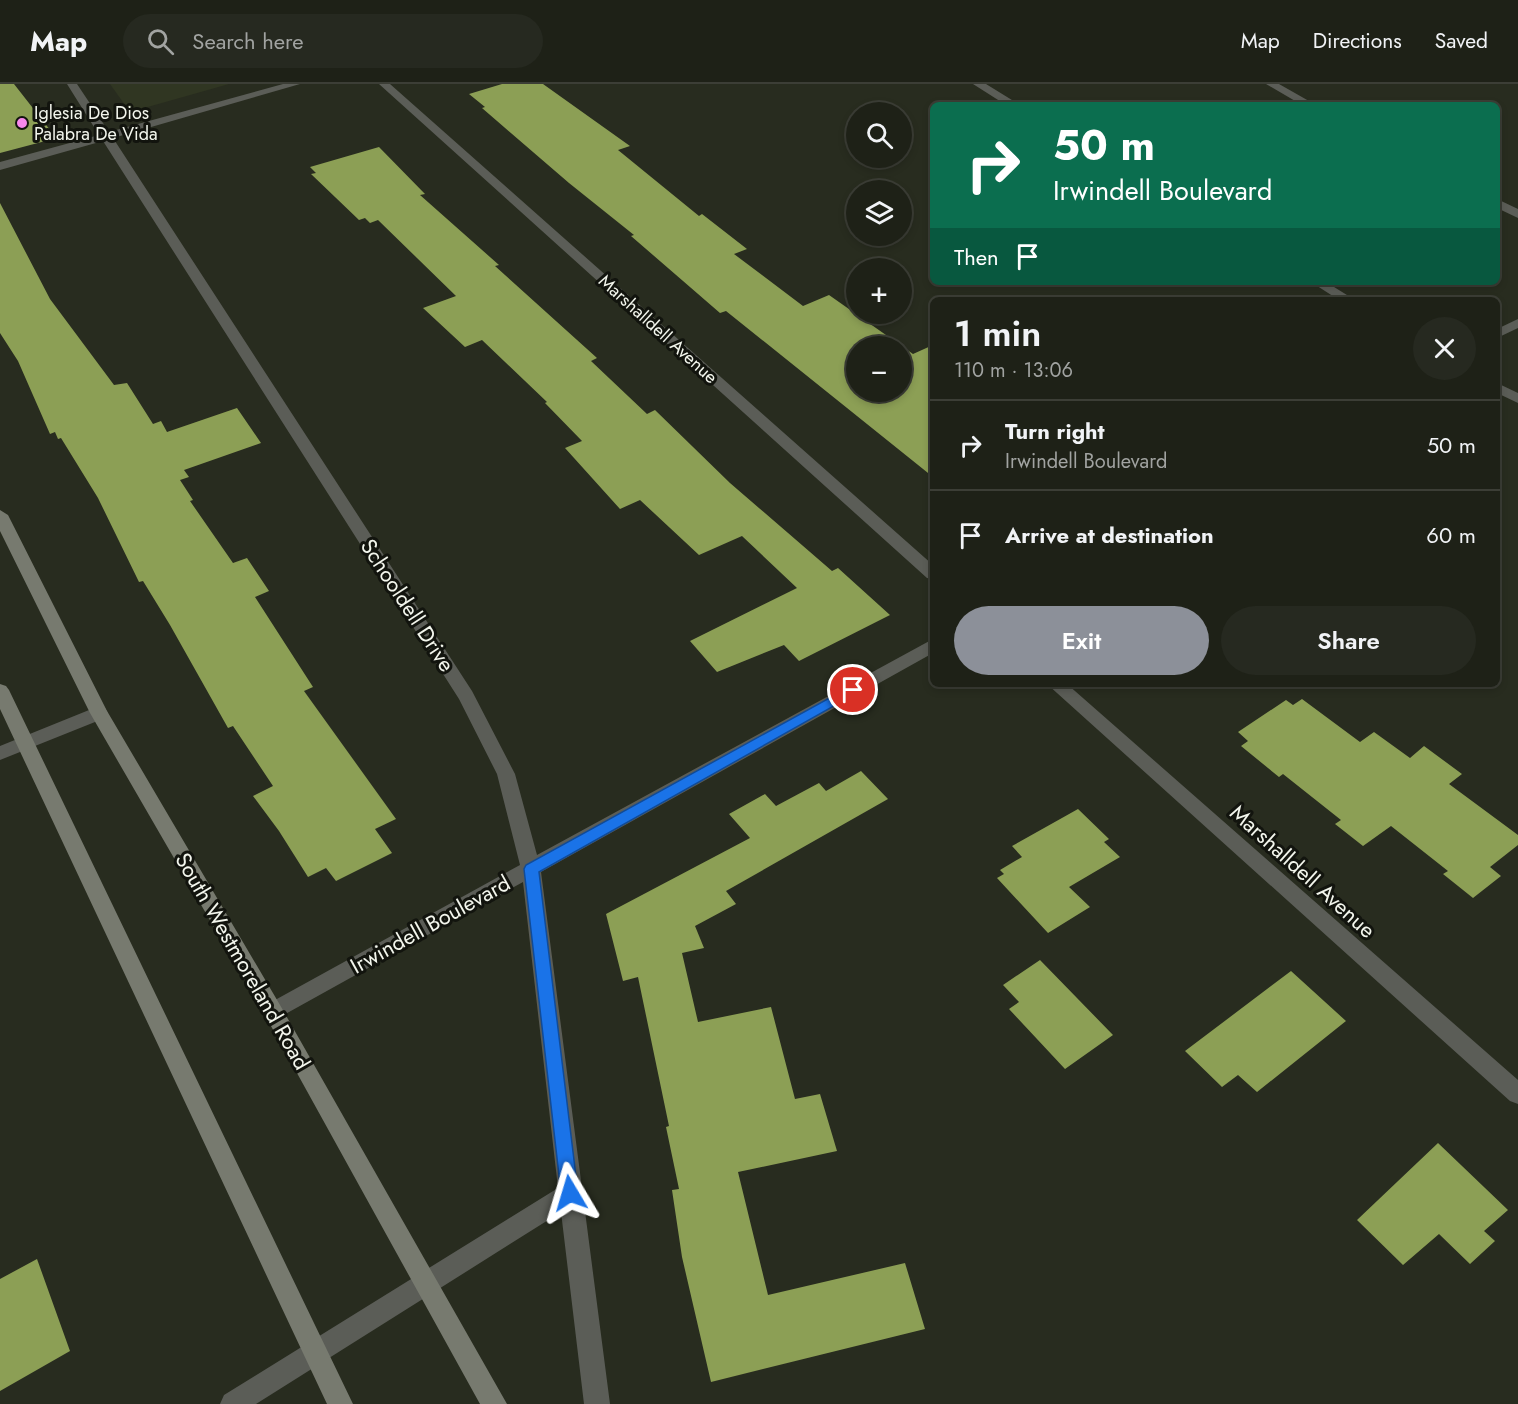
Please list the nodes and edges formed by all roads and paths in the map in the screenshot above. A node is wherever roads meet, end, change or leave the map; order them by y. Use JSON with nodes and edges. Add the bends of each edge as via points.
{"nodes":[{"id":1,"x":72,"y":84,"type":"edge"},
{"id":2,"x":295,"y":84,"type":"edge"},
{"id":3,"x":384,"y":84,"type":"edge"},
{"id":4,"x":978,"y":84,"type":"edge"},
{"id":5,"x":1270,"y":84,"type":"edge"},
{"id":6,"x":1009,"y":102,"type":"edge"},
{"id":7,"x":1305,"y":102,"type":"edge"},
{"id":8,"x":107,"y":136,"type":"junction"},
{"id":9,"x":0,"y":166,"type":"edge"},
{"id":10,"x":1500,"y":205,"type":"edge"},
{"id":11,"x":1518,"y":214,"type":"edge"},
{"id":12,"x":1322,"y":285,"type":"edge"},
{"id":13,"x":1343,"y":297,"type":"edge"},
{"id":14,"x":1518,"y":323,"type":"edge"},
{"id":15,"x":1500,"y":332,"type":"edge"},
{"id":16,"x":1500,"y":389,"type":"edge"},
{"id":17,"x":1518,"y":399,"type":"edge"},
{"id":18,"x":0,"y":514,"type":"edge"},
{"id":19,"x":930,"y":571,"type":"edge"},
{"id":20,"x":930,"y":647,"type":"edge"},
{"id":21,"x":1059,"y":687,"type":"edge"},
{"id":22,"x":0,"y":690,"type":"edge"},
{"id":23,"x":99,"y":713,"type":"junction"},
{"id":24,"x":24,"y":744,"type":"junction"},
{"id":25,"x":0,"y":753,"type":"edge"},
{"id":26,"x":531,"y":869,"type":"junction"},
{"id":27,"x":273,"y":1011,"type":"junction"},
{"id":28,"x":1518,"y":1094,"type":"edge"},
{"id":29,"x":570,"y":1193,"type":"junction"},
{"id":30,"x":426,"y":1283,"type":"junction"},
{"id":31,"x":315,"y":1351,"type":"junction"},
{"id":32,"x":233,"y":1404,"type":"edge"},
{"id":33,"x":340,"y":1404,"type":"edge"},
{"id":34,"x":494,"y":1404,"type":"edge"},
{"id":35,"x":597,"y":1404,"type":"edge"}],
"edges":[{"from":1,"to":8,"type":"street","name":"Schooldell Drive"},
{"from":2,"to":8,"type":"street"},
{"from":3,"to":19,"type":"street","name":"Marshalldell Avenue"},
{"from":4,"to":6,"type":"street"},
{"from":5,"to":7,"type":"street"},
{"from":8,"to":9,"type":"street"},
{"from":8,"to":26,"type":"street","name":"Schooldell Drive","via":[[466,696],[506,774]]},
{"from":10,"to":11,"type":"street"},
{"from":12,"to":13,"type":"street"},
{"from":14,"to":15,"type":"street"},
{"from":16,"to":17,"type":"street"},
{"from":18,"to":23,"type":"main road","name":"South Westmoreland Road"},
{"from":20,"to":26,"type":"street","name":"Irwindell Boulevard"},
{"from":21,"to":28,"type":"street","name":"Marshalldell Avenue"},
{"from":22,"to":24,"type":"main road"},
{"from":23,"to":24,"type":"street"},
{"from":23,"to":27,"type":"main road","name":"South Westmoreland Road"},
{"from":24,"to":25,"type":"street"},
{"from":24,"to":31,"type":"main road"},
{"from":26,"to":27,"type":"street","name":"Irwindell Boulevard"},
{"from":26,"to":29,"type":"street","name":"Schooldell Drive"},
{"from":27,"to":30,"type":"main road","name":"South Westmoreland Road"},
{"from":29,"to":30,"type":"street"},
{"from":29,"to":35,"type":"street","name":"Schooldell Drive"},
{"from":30,"to":31,"type":"street"},
{"from":30,"to":34,"type":"main road","name":"South Westmoreland Road"},
{"from":31,"to":32,"type":"street"},
{"from":31,"to":33,"type":"main road"}]}
